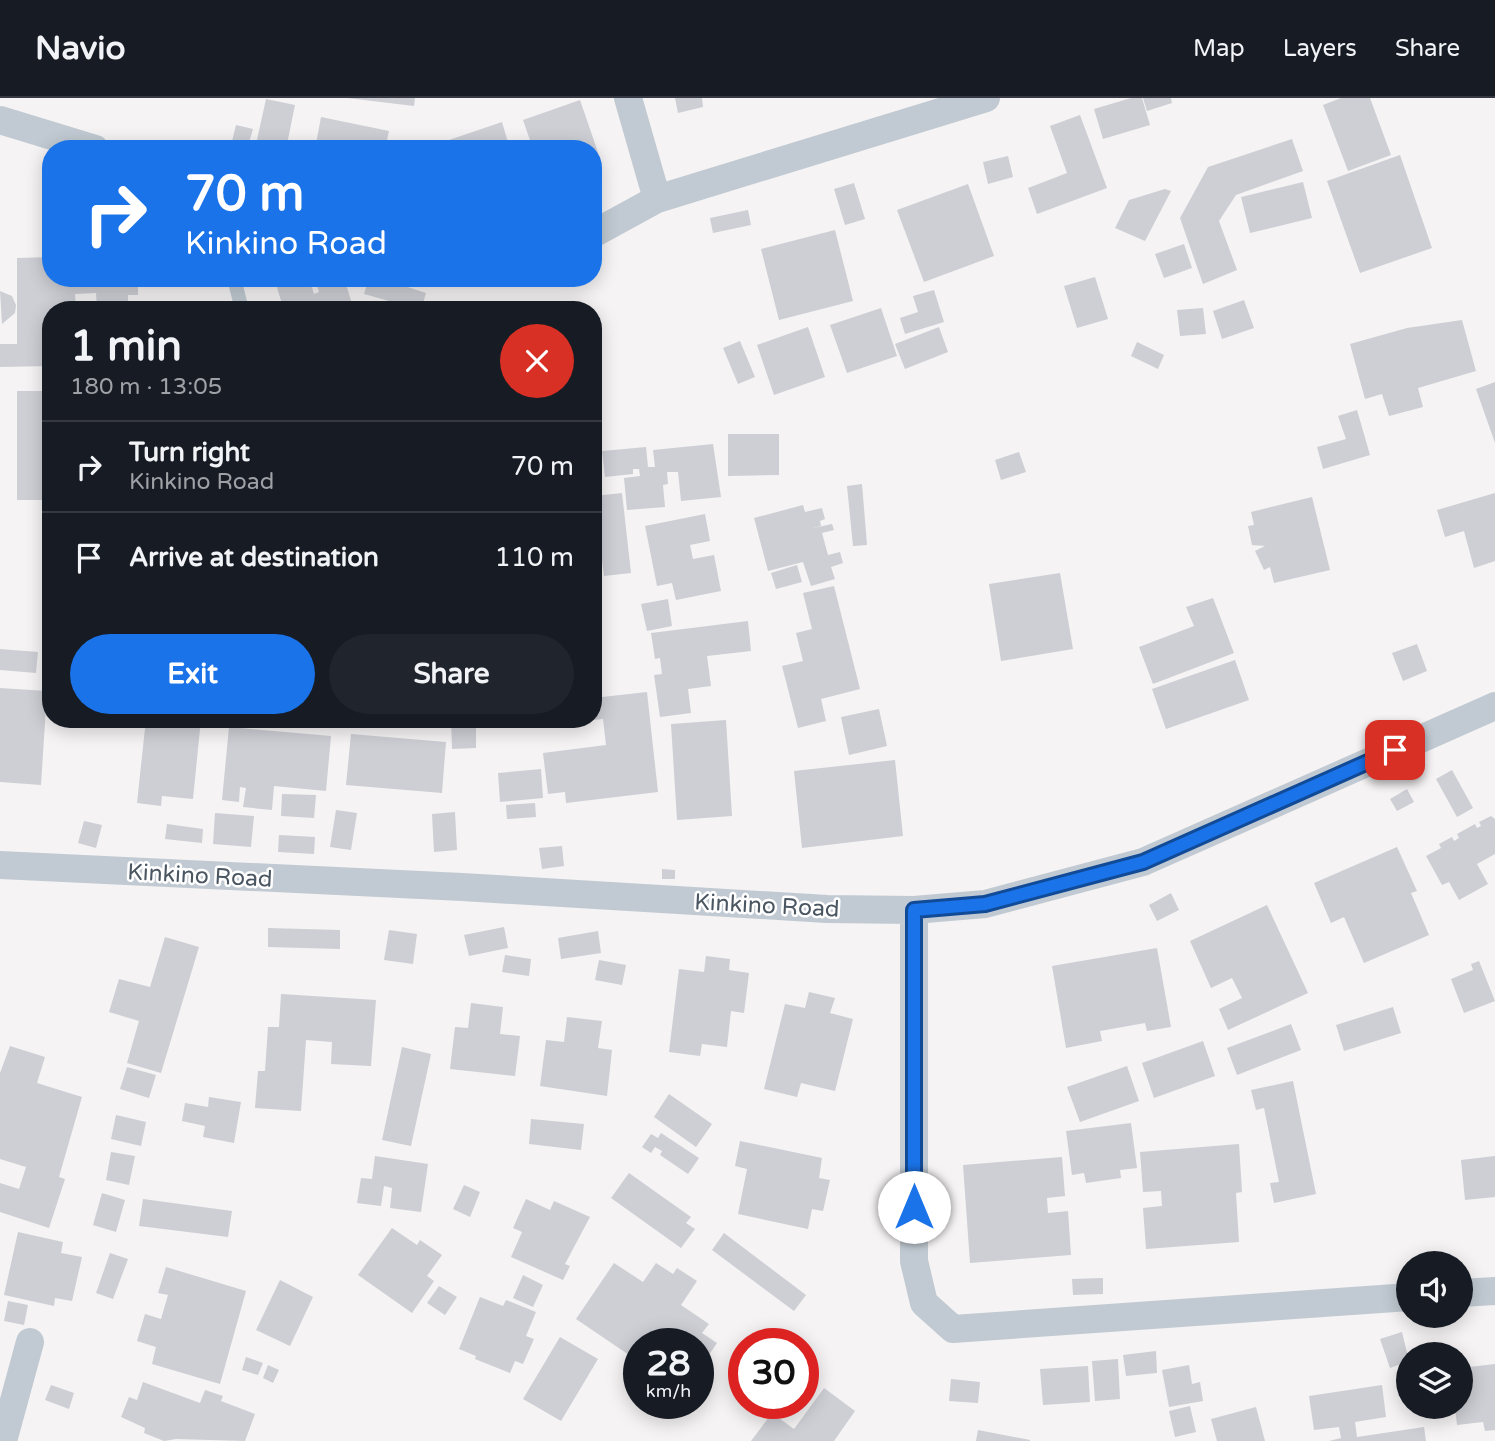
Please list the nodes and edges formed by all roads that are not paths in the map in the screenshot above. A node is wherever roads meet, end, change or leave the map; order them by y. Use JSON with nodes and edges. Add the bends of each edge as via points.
{"nodes":[{"id":1,"x":628,"y":98,"type":"edge"},
{"id":2,"x":986,"y":98,"type":"edge"},
{"id":3,"x":0,"y":120,"type":"edge"},
{"id":4,"x":66,"y":140,"type":"edge"},
{"id":5,"x":657,"y":199,"type":"junction"},
{"id":6,"x":602,"y":229,"type":"edge"},
{"id":7,"x":1495,"y":706,"type":"edge"},
{"id":8,"x":0,"y":865,"type":"edge"},
{"id":9,"x":914,"y":910,"type":"junction"},
{"id":10,"x":1495,"y":1291,"type":"edge"},
{"id":11,"x":1473,"y":1292,"type":"edge"},
{"id":12,"x":1396,"y":1298,"type":"edge"},
{"id":13,"x":30,"y":1342,"type":"dead end"},
{"id":14,"x":3,"y":1441,"type":"edge"}],
"edges":[{"from":1,"to":5,"type":"street"},
{"from":2,"to":5,"type":"street"},
{"from":3,"to":4,"type":"street"},
{"from":5,"to":6,"type":"street"},
{"from":7,"to":9,"type":"street","name":"Kinkino Road","via":[[1143,862],[985,904]]},
{"from":8,"to":9,"type":"street","name":"Kinkino Road"},
{"from":9,"to":12,"type":"street","via":[[914,1261],[924,1303],[953,1329]]},
{"from":10,"to":11,"type":"street"},
{"from":13,"to":14,"type":"street"}]}
